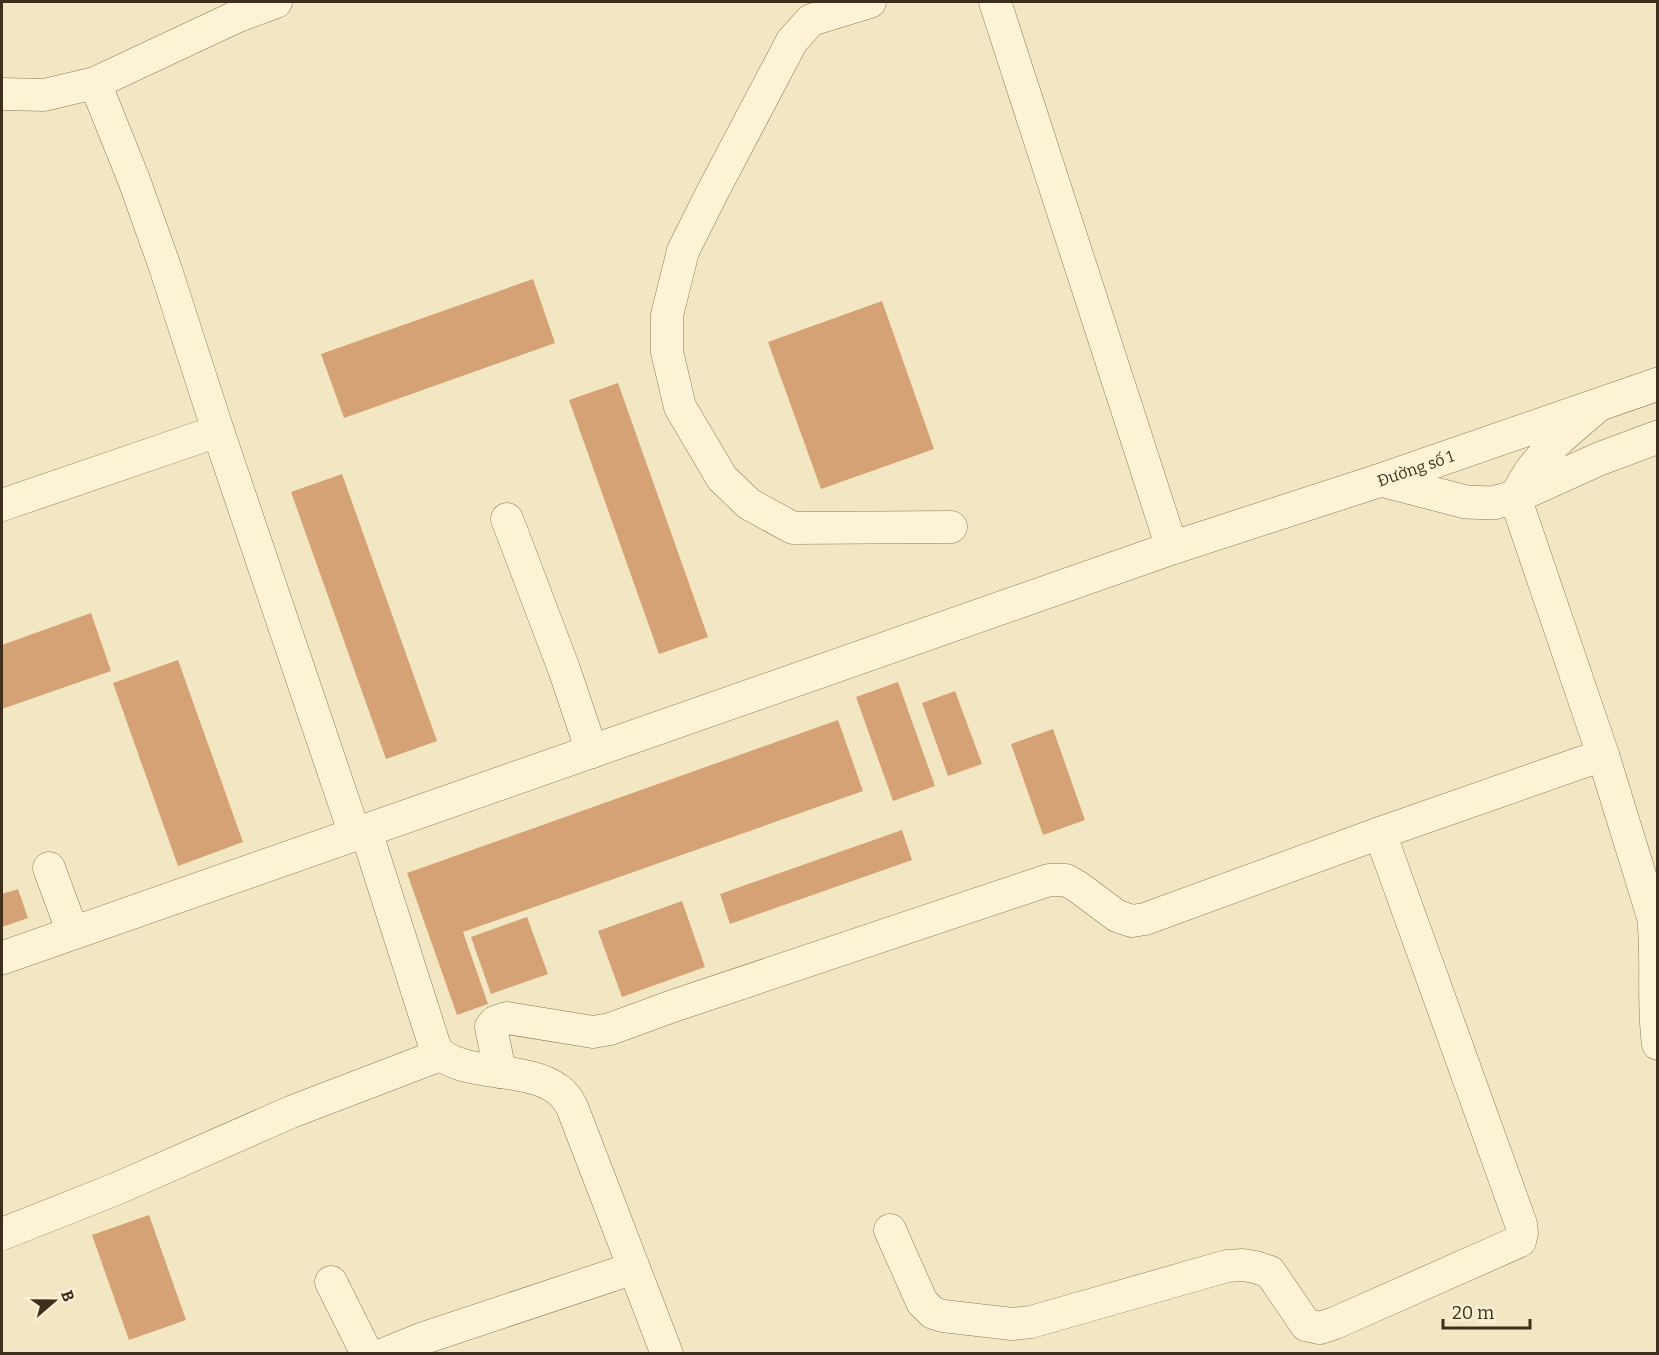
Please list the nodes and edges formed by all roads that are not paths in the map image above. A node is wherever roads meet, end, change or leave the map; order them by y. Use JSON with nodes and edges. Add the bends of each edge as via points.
{"nodes":[{"id":1,"x":276,"y":2,"type":"edge"},
{"id":2,"x":870,"y":2,"type":"edge"},
{"id":3,"x":995,"y":2,"type":"edge"},
{"id":4,"x":95,"y":83,"type":"junction"},
{"id":5,"x":2,"y":94,"type":"edge"},
{"id":6,"x":1658,"y":384,"type":"edge"},
{"id":7,"x":1601,"y":404,"type":"junction"},
{"id":8,"x":218,"y":431,"type":"junction"},
{"id":9,"x":1658,"y":437,"type":"edge"},
{"id":10,"x":1381,"y":480,"type":"junction"},
{"id":11,"x":1515,"y":497,"type":"junction"},
{"id":12,"x":2,"y":505,"type":"edge"},
{"id":13,"x":507,"y":519,"type":"dead end"},
{"id":14,"x":951,"y":527,"type":"dead end"},
{"id":15,"x":1172,"y":548,"type":"junction"},
{"id":16,"x":592,"y":752,"type":"junction"},
{"id":17,"x":1603,"y":755,"type":"junction"},
{"id":18,"x":360,"y":833,"type":"junction"},
{"id":19,"x":1380,"y":833,"type":"junction"},
{"id":20,"x":49,"y":868,"type":"dead end"},
{"id":21,"x":73,"y":933,"type":"junction"},
{"id":22,"x":2,"y":958,"type":"edge"},
{"id":23,"x":1658,"y":1044,"type":"edge"},
{"id":24,"x":440,"y":1055,"type":"junction"},
{"id":25,"x":500,"y":1072,"type":"junction"},
{"id":26,"x":890,"y":1230,"type":"dead end"},
{"id":27,"x":2,"y":1234,"type":"edge"},
{"id":28,"x":634,"y":1268,"type":"junction"},
{"id":29,"x":331,"y":1282,"type":"dead end"},
{"id":30,"x":367,"y":1353,"type":"edge"},
{"id":31,"x":384,"y":1353,"type":"edge"},
{"id":32,"x":668,"y":1353,"type":"edge"}],
"edges":[{"from":1,"to":4,"type":"street"},
{"from":2,"to":14,"type":"street","via":[[812,20],[792,41],[683,251],[667,315],[667,352],[680,407],[722,478],[749,504],[793,528]]},
{"from":3,"to":15,"type":"street"},
{"from":4,"to":5,"type":"street","via":[[44,95]]},
{"from":4,"to":8,"type":"street","via":[[165,267]]},
{"from":6,"to":7,"type":"street","name":"Đường số 1"},
{"from":7,"to":10,"type":"street","name":"Đường số 1"},
{"from":7,"to":11,"type":"street","via":[[1541,458]]},
{"from":8,"to":12,"type":"street"},
{"from":8,"to":18,"type":"street"},
{"from":9,"to":11,"type":"street","name":"Đường số 1"},
{"from":10,"to":11,"type":"street","name":"Đường số 1","via":[[1466,502],[1493,503]]},
{"from":10,"to":15,"type":"street"},
{"from":11,"to":17,"type":"street"},
{"from":13,"to":16,"type":"street"},
{"from":15,"to":16,"type":"street"},
{"from":16,"to":18,"type":"street"},
{"from":17,"to":19,"type":"street"},
{"from":17,"to":23,"type":"street","via":[[1653,917]]},
{"from":18,"to":21,"type":"street"},
{"from":18,"to":24,"type":"street"},
{"from":19,"to":25,"type":"street","via":[[1145,919],[1132,921],[1117,916],[1066,880],[1049,880],[610,1029],[593,1032],[507,1018],[491,1027]]},
{"from":19,"to":26,"type":"street","via":[[1521,1224],[1520,1241],[1320,1328],[1306,1325],[1270,1272],[1243,1265],[1012,1324],[933,1313],[922,1302]]},
{"from":20,"to":21,"type":"street"},
{"from":21,"to":22,"type":"street"},
{"from":24,"to":25,"type":"street","via":[[458,1064]]},
{"from":24,"to":27,"type":"street","via":[[291,1112]]},
{"from":25,"to":28,"type":"street","via":[[538,1079],[556,1088],[572,1107]]},
{"from":28,"to":31,"type":"street"},
{"from":28,"to":32,"type":"street"},
{"from":29,"to":30,"type":"street"}]}
